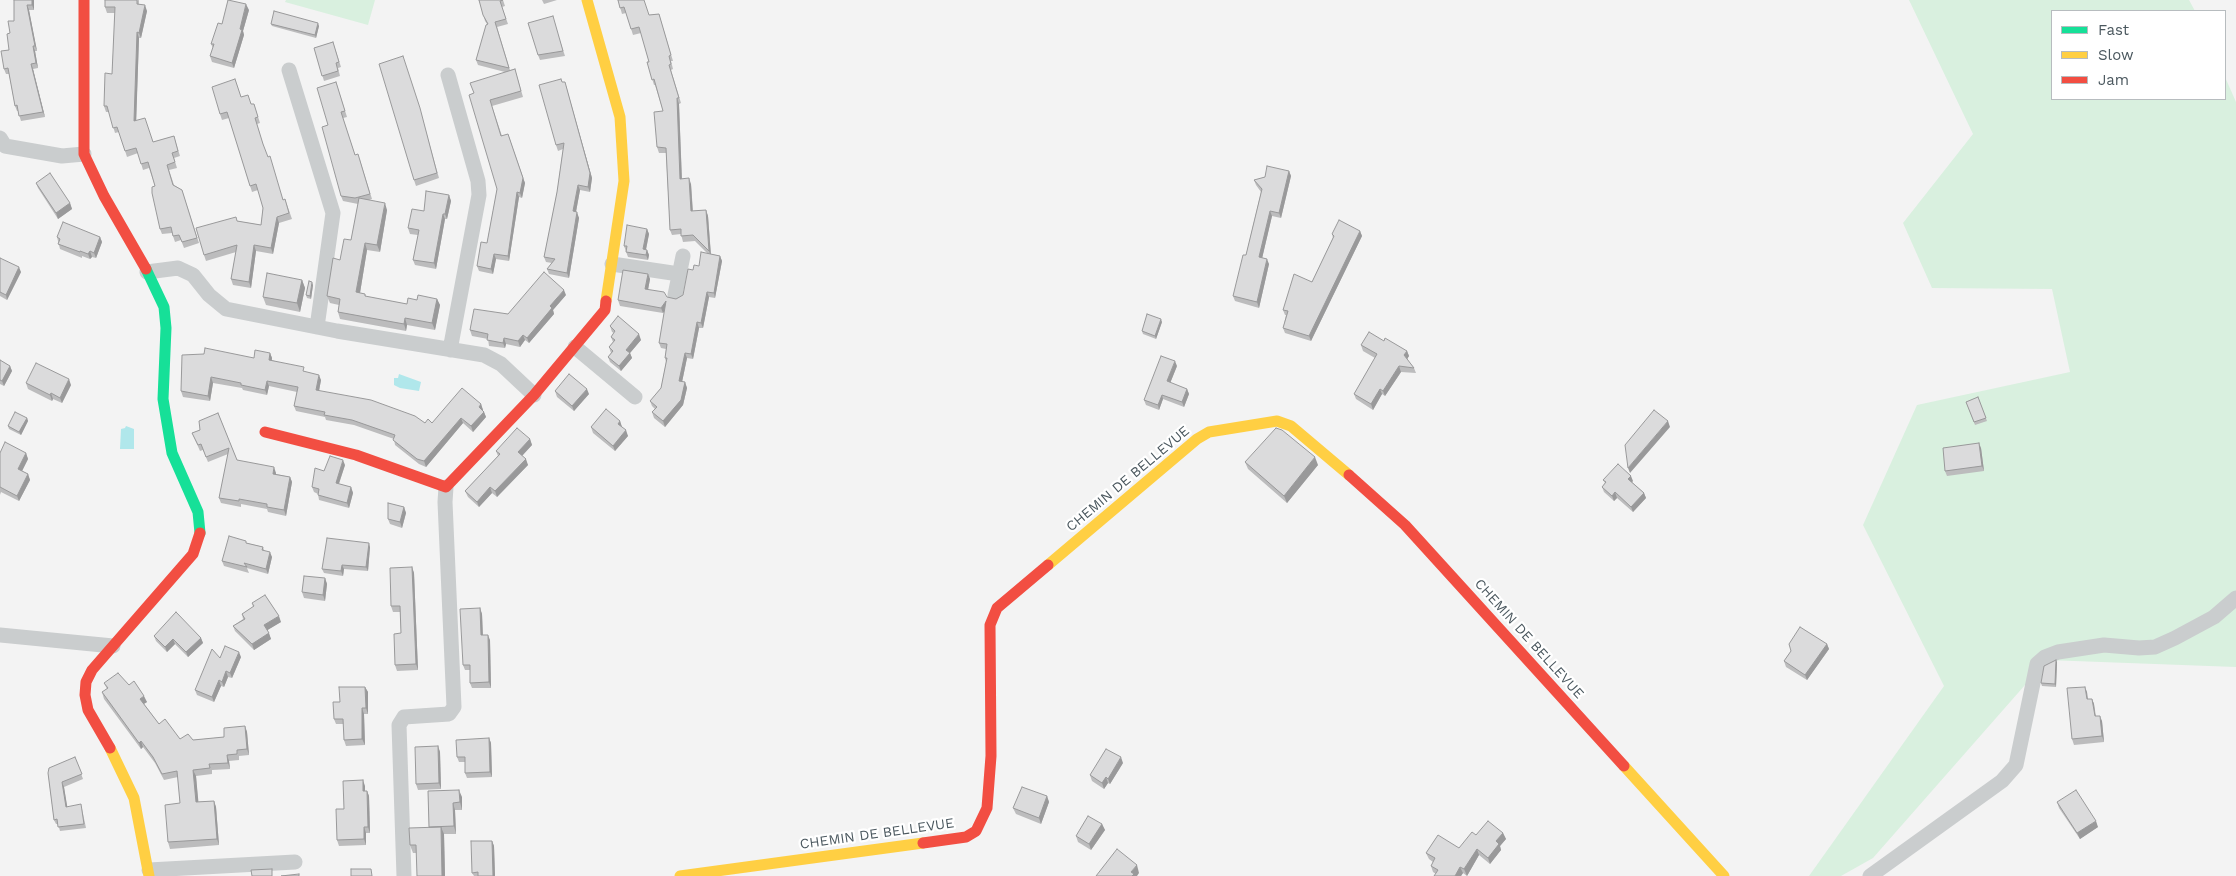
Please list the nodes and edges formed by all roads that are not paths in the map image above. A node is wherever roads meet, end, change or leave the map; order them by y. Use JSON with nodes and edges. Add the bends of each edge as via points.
{"nodes":[{"id":1,"x":84,"y":0,"type":"edge"},
{"id":2,"x":587,"y":0,"type":"edge"},
{"id":3,"x":289,"y":70,"type":"dead end"},
{"id":4,"x":448,"y":74,"type":"dead end"},
{"id":5,"x":0,"y":138,"type":"edge"},
{"id":6,"x":84,"y":154,"type":"junction"},
{"id":7,"x":683,"y":256,"type":"dead end"},
{"id":8,"x":612,"y":264,"type":"junction"},
{"id":9,"x":147,"y":272,"type":"junction"},
{"id":10,"x":679,"y":274,"type":"junction"},
{"id":11,"x":675,"y":295,"type":"dead end"},
{"id":12,"x":317,"y":328,"type":"junction"},
{"id":13,"x":575,"y":347,"type":"junction"},
{"id":14,"x":450,"y":350,"type":"junction"},
{"id":15,"x":534,"y":395,"type":"junction"},
{"id":16,"x":635,"y":398,"type":"dead end"},
{"id":17,"x":265,"y":432,"type":"dead end"},
{"id":18,"x":446,"y":488,"type":"junction"},
{"id":19,"x":2236,"y":598,"type":"edge"},
{"id":20,"x":0,"y":635,"type":"edge"},
{"id":21,"x":113,"y":646,"type":"junction"},
{"id":22,"x":295,"y":862,"type":"dead end"},
{"id":23,"x":149,"y":873,"type":"edge"},
{"id":24,"x":404,"y":876,"type":"edge"},
{"id":25,"x":680,"y":876,"type":"edge"},
{"id":26,"x":1724,"y":876,"type":"edge"},
{"id":27,"x":1870,"y":876,"type":"edge"}],
"edges":[{"from":1,"to":6,"type":"street"},
{"from":2,"to":8,"type":"street","via":[[620,117],[624,181]]},
{"from":3,"to":12,"type":"street","via":[[333,213]]},
{"from":4,"to":14,"type":"street","via":[[480,195]]},
{"from":5,"to":6,"type":"street","via":[[6,146],[62,156]]},
{"from":6,"to":9,"type":"street"},
{"from":7,"to":10,"type":"street"},
{"from":8,"to":10,"type":"street"},
{"from":8,"to":13,"type":"street","via":[[605,310]]},
{"from":9,"to":12,"type":"street","via":[[178,268],[193,276],[226,309]]},
{"from":9,"to":21,"type":"street","via":[[164,308],[163,399],[172,453],[198,512],[200,534],[193,554]]},
{"from":10,"to":11,"type":"street"},
{"from":12,"to":14,"type":"street"},
{"from":13,"to":15,"type":"street"},
{"from":13,"to":16,"type":"street"},
{"from":14,"to":15,"type":"street","via":[[484,355],[501,364]]},
{"from":15,"to":18,"type":"street"},
{"from":17,"to":18,"type":"street","via":[[356,455]]},
{"from":18,"to":24,"type":"street","via":[[454,707],[449,714],[404,717],[398,725]]},
{"from":19,"to":27,"type":"street","via":[[2214,617],[2155,647],[2104,645],[2045,657],[2037,664],[2016,765],[2002,781]]},
{"from":20,"to":21,"type":"street"},
{"from":21,"to":23,"type":"street","via":[[92,670],[86,682],[85,695],[88,710],[104,735],[134,798]]},
{"from":22,"to":23,"type":"street"},
{"from":25,"to":26,"type":"street","name":"CHEMIN DE BELLEVUE","via":[[966,837],[976,832],[987,808],[991,756],[990,625],[997,608],[1197,439],[1209,432],[1277,421],[1291,426],[1405,524]]}]}
